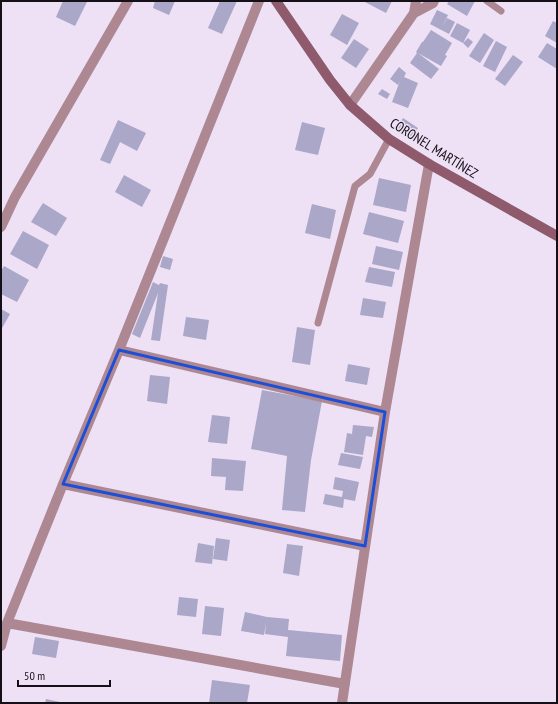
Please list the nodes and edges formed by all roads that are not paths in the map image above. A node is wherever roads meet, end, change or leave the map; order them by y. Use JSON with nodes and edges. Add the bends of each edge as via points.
{"nodes":[{"id":1,"x":128,"y":1,"type":"edge"},
{"id":2,"x":259,"y":1,"type":"edge"},
{"id":3,"x":276,"y":1,"type":"edge"},
{"id":4,"x":416,"y":1,"type":"edge"},
{"id":5,"x":434,"y":1,"type":"edge"},
{"id":6,"x":487,"y":1,"type":"edge"},
{"id":7,"x":501,"y":11,"type":"dead end"},
{"id":8,"x":414,"y":13,"type":"junction"},
{"id":9,"x":350,"y":105,"type":"junction"},
{"id":10,"x":389,"y":139,"type":"junction"},
{"id":11,"x":429,"y":164,"type":"junction"},
{"id":12,"x":1,"y":227,"type":"edge"},
{"id":13,"x":557,"y":236,"type":"edge"},
{"id":14,"x":318,"y":323,"type":"dead end"},
{"id":15,"x":119,"y":350,"type":"junction"},
{"id":16,"x":385,"y":412,"type":"junction"},
{"id":17,"x":63,"y":484,"type":"junction"},
{"id":18,"x":365,"y":546,"type":"junction"},
{"id":19,"x":7,"y":623,"type":"junction"},
{"id":20,"x":1,"y":646,"type":"edge"},
{"id":21,"x":345,"y":684,"type":"junction"},
{"id":22,"x":342,"y":703,"type":"edge"}],
"edges":[{"from":1,"to":12,"type":"street","via":[[15,197]]},
{"from":2,"to":15,"type":"street"},
{"from":3,"to":9,"type":"main road","name":"CORONEL MARTÍNEZ"},
{"from":4,"to":8,"type":"street"},
{"from":5,"to":8,"type":"street"},
{"from":6,"to":7,"type":"lane"},
{"from":8,"to":9,"type":"street"},
{"from":9,"to":10,"type":"main road","name":"CORONEL MARTÍNEZ"},
{"from":10,"to":11,"type":"main road","name":"CORONEL MARTÍNEZ"},
{"from":10,"to":14,"type":"lane","via":[[370,174],[354,186]]},
{"from":11,"to":13,"type":"main road","name":"CORONEL MARTÍNEZ"},
{"from":11,"to":16,"type":"street"},
{"from":15,"to":16,"type":"street"},
{"from":15,"to":17,"type":"street"},
{"from":16,"to":18,"type":"street"},
{"from":17,"to":18,"type":"street"},
{"from":17,"to":19,"type":"street"},
{"from":18,"to":21,"type":"street"},
{"from":19,"to":20,"type":"street"},
{"from":19,"to":21,"type":"street"},
{"from":21,"to":22,"type":"street"}]}
